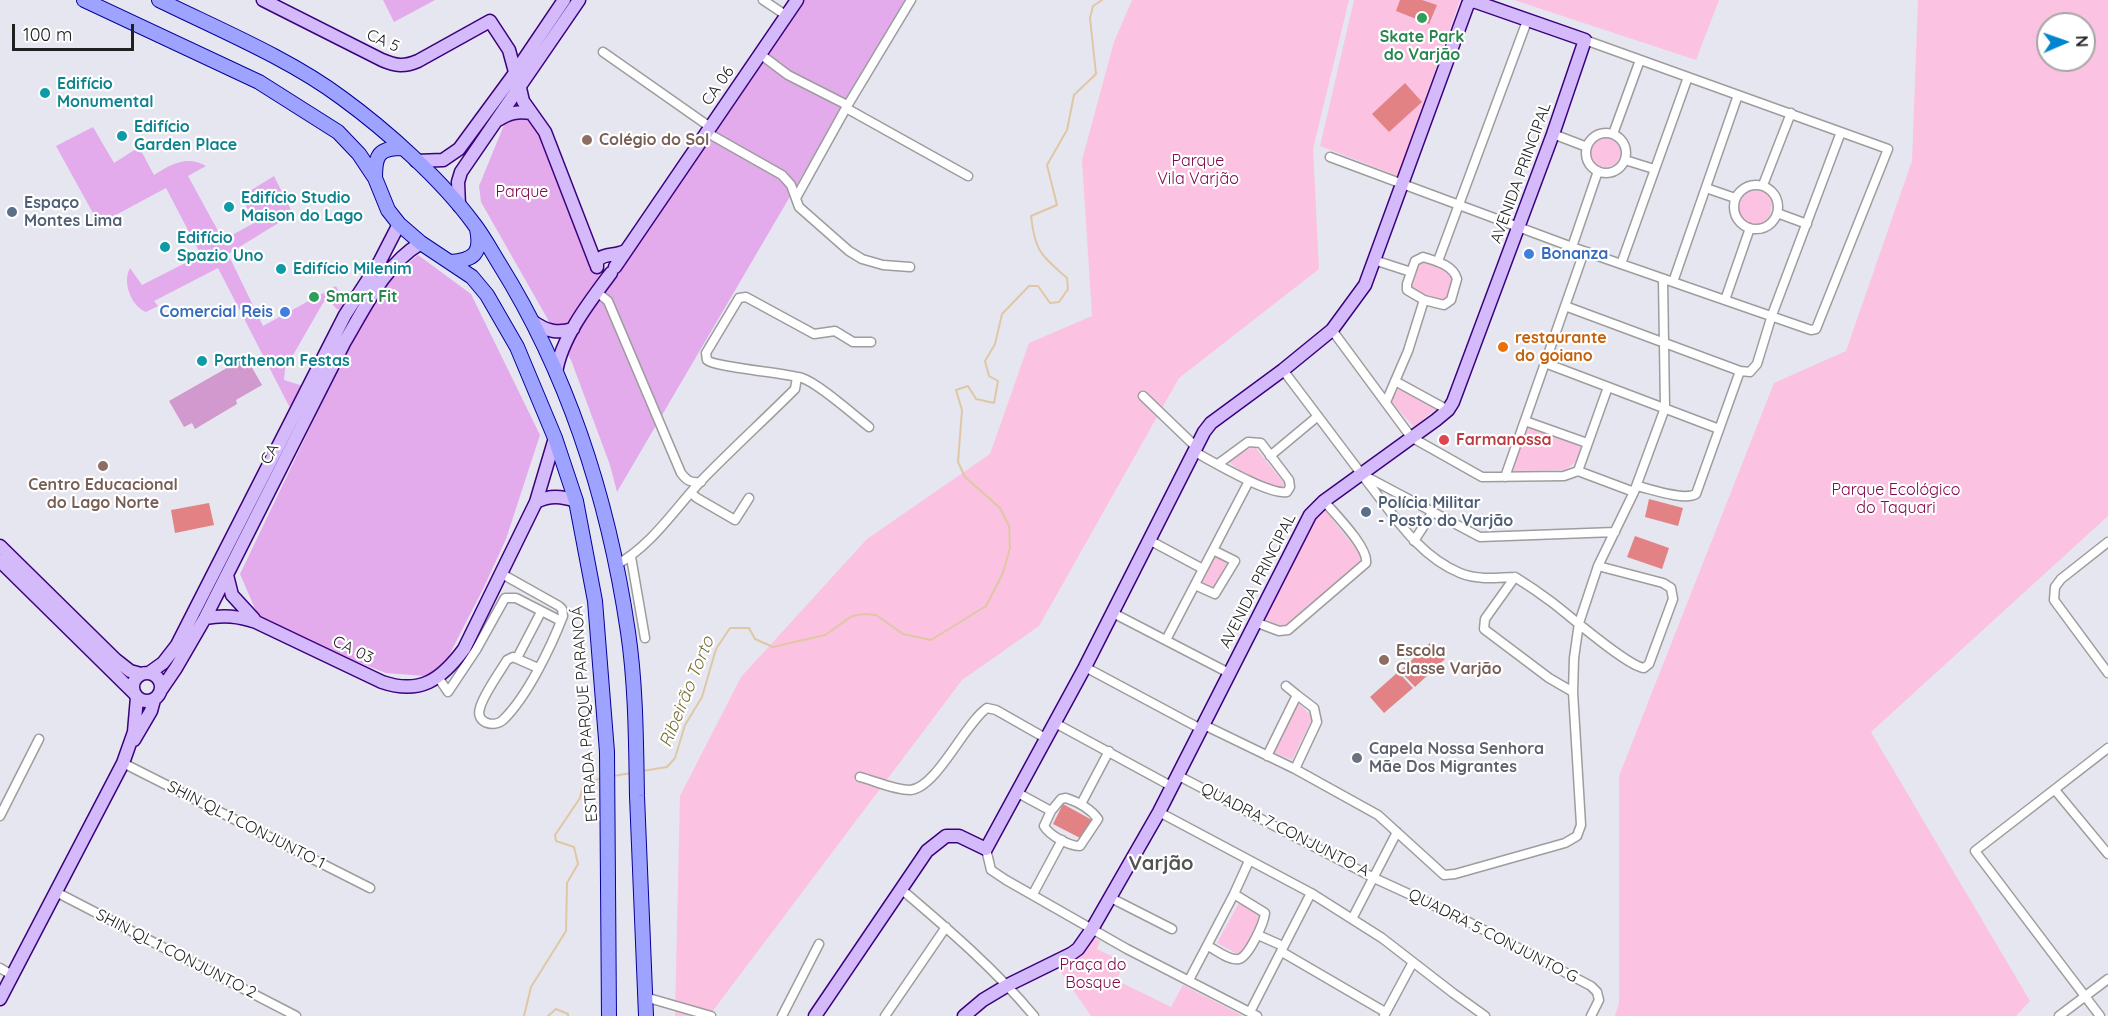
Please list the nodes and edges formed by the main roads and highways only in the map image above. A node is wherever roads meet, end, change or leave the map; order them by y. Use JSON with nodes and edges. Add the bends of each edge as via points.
{"nodes":[{"id":1,"x":84,"y":0,"type":"edge"},
{"id":2,"x":159,"y":0,"type":"edge"},
{"id":3,"x":402,"y":147,"type":"junction"},
{"id":4,"x":375,"y":178,"type":"junction"},
{"id":5,"x":476,"y":226,"type":"junction"},
{"id":6,"x":451,"y":262,"type":"junction"},
{"id":7,"x":609,"y":1016,"type":"edge"},
{"id":8,"x":646,"y":1016,"type":"edge"}],
"edges":[{"from":1,"to":4,"type":"main road","name":"ESTRADA PARQUE PARANOÁ","via":[[259,82],[291,101],[348,141]]},
{"from":2,"to":3,"type":"main road","via":[[275,57],[328,88]]},
{"from":3,"to":4,"type":"main road","via":[[380,152]]},
{"from":3,"to":5,"type":"main road"},
{"from":4,"to":6,"type":"main road","name":"ESTRADA PARQUE PARANOÁ","via":[[388,210],[399,224]]},
{"from":5,"to":6,"type":"main road","via":[[476,253]]},
{"from":5,"to":8,"type":"main road","via":[[532,321],[556,373],[594,476],[616,565],[628,634],[636,752]]},
{"from":6,"to":7,"type":"main road","name":"ESTRADA PARQUE PARANOÁ","via":[[472,277],[487,295],[517,347],[576,501],[595,601],[607,752]]}]}
